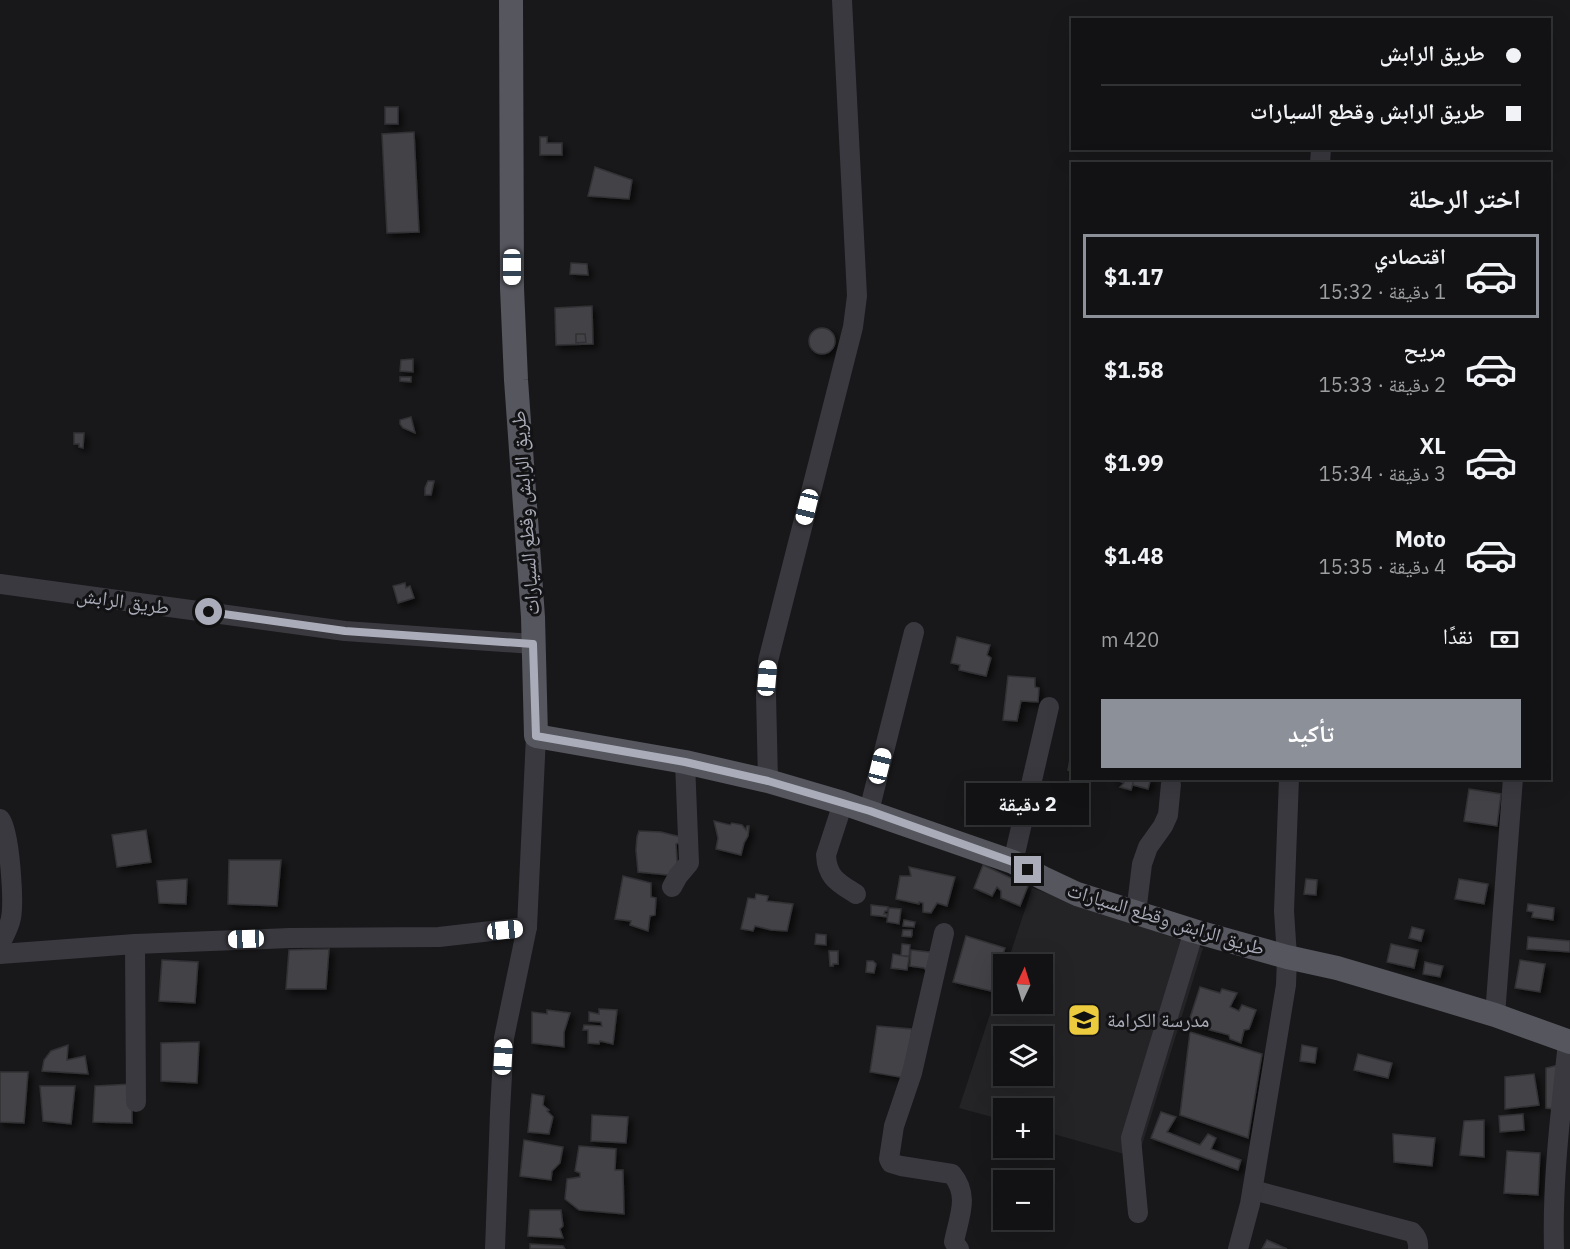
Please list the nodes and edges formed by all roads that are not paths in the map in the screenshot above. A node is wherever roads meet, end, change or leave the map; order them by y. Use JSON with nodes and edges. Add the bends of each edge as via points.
{"nodes":[{"id":1,"x":511,"y":0,"type":"edge"},
{"id":2,"x":842,"y":0,"type":"edge"},
{"id":3,"x":0,"y":584,"type":"edge"},
{"id":4,"x":914,"y":632,"type":"dead end"},
{"id":5,"x":533,"y":644,"type":"junction"},
{"id":6,"x":1049,"y":707,"type":"dead end"},
{"id":7,"x":536,"y":736,"type":"junction"},
{"id":8,"x":685,"y":762,"type":"junction"},
{"id":9,"x":1289,"y":780,"type":"edge"},
{"id":10,"x":1513,"y":780,"type":"edge"},
{"id":11,"x":768,"y":781,"type":"junction"},
{"id":12,"x":1171,"y":784,"type":"dead end"},
{"id":13,"x":843,"y":803,"type":"junction"},
{"id":14,"x":870,"y":811,"type":"junction"},
{"id":15,"x":0,"y":819,"type":"edge"},
{"id":16,"x":1013,"y":862,"type":"junction"},
{"id":17,"x":672,"y":887,"type":"dead end"},
{"id":18,"x":856,"y":894,"type":"dead end"},
{"id":19,"x":1136,"y":913,"type":"junction"},
{"id":20,"x":527,"y":927,"type":"junction"},
{"id":21,"x":1194,"y":931,"type":"junction"},
{"id":22,"x":944,"y":933,"type":"dead end"},
{"id":23,"x":0,"y":944,"type":"edge"},
{"id":24,"x":135,"y":944,"type":"junction"},
{"id":25,"x":0,"y":954,"type":"edge"},
{"id":26,"x":1287,"y":957,"type":"junction"},
{"id":27,"x":1495,"y":1015,"type":"junction"},
{"id":28,"x":1569,"y":1042,"type":"edge"},
{"id":29,"x":136,"y":1102,"type":"dead end"},
{"id":30,"x":1564,"y":1151,"type":"edge"},
{"id":31,"x":1253,"y":1190,"type":"junction"},
{"id":32,"x":1138,"y":1213,"type":"dead end"},
{"id":33,"x":495,"y":1249,"type":"edge"},
{"id":34,"x":959,"y":1249,"type":"edge"},
{"id":35,"x":1238,"y":1249,"type":"edge"},
{"id":36,"x":1418,"y":1249,"type":"edge"},
{"id":37,"x":1554,"y":1249,"type":"edge"}],
"edges":[{"from":1,"to":5,"type":"main road","name":"طريق الرابش وقطع السيارات","via":[[512,288]]},
{"from":2,"to":11,"type":"street","via":[[857,296],[853,327],[768,662]]},
{"from":3,"to":5,"type":"street","name":"طريق الرابش","via":[[345,631]]},
{"from":4,"to":14,"type":"street"},
{"from":5,"to":7,"type":"main road","name":"طريق الرابش وقطع السيارات"},
{"from":6,"to":16,"type":"street"},
{"from":7,"to":8,"type":"main road","name":"طريق الرابش وقطع السيارات"},
{"from":7,"to":20,"type":"street"},
{"from":8,"to":11,"type":"main road","name":"طريق الرابش وقطع السيارات"},
{"from":8,"to":17,"type":"street","via":[[688,863]]},
{"from":9,"to":26,"type":"street","via":[[1284,911]]},
{"from":10,"to":27,"type":"street"},
{"from":11,"to":13,"type":"main road","name":"طريق الرابش وقطع السيارات"},
{"from":12,"to":19,"type":"street","via":[[1168,815],[1142,864]]},
{"from":13,"to":14,"type":"main road","name":"طريق الرابش وقطع السيارات"},
{"from":13,"to":18,"type":"street","via":[[826,855],[827,864],[837,882]]},
{"from":14,"to":16,"type":"main road","name":"طريق الرابش وقطع السيارات"},
{"from":15,"to":23,"type":"street","via":[[8,840],[12,896],[11,916]]},
{"from":16,"to":19,"type":"main road","name":"طريق الرابش وقطع السيارات","via":[[1077,894]]},
{"from":19,"to":21,"type":"main road","name":"طريق الرابش وقطع السيارات"},
{"from":20,"to":24,"type":"street","via":[[439,937]]},
{"from":20,"to":33,"type":"street","via":[[504,1038]]},
{"from":21,"to":26,"type":"main road","name":"طريق الرابش وقطع السيارات"},
{"from":21,"to":32,"type":"street","via":[[1131,1138]]},
{"from":22,"to":34,"type":"street","via":[[889,1159],[901,1166],[952,1174],[960,1184],[963,1199],[954,1242]]},
{"from":24,"to":25,"type":"street"},
{"from":24,"to":29,"type":"street"},
{"from":26,"to":27,"type":"main road","name":"طريق الرابش وقطع السيارات"},
{"from":26,"to":31,"type":"street","via":[[1286,985]]},
{"from":27,"to":28,"type":"main road","name":"طريق الرابش وقطع السيارات"},
{"from":28,"to":30,"type":"street"},
{"from":30,"to":37,"type":"street","via":[[1553,1211]]},
{"from":31,"to":35,"type":"street"},
{"from":31,"to":36,"type":"street","via":[[1412,1232],[1417,1237]]}]}
